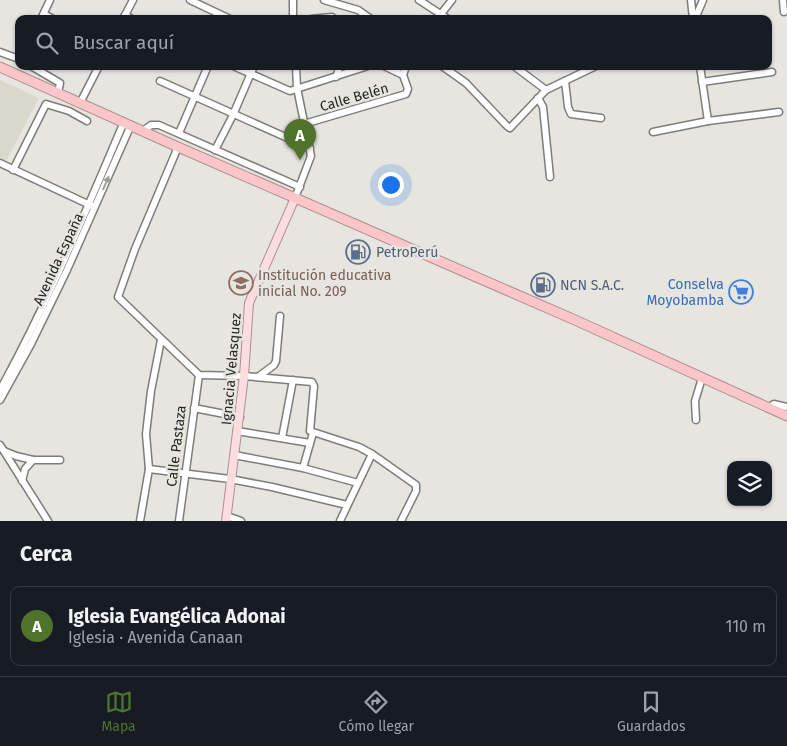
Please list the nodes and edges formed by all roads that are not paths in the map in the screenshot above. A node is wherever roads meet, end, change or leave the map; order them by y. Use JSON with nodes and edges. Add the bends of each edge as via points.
{"nodes":[{"id":1,"x":50,"y":0,"type":"edge"},
{"id":2,"x":133,"y":0,"type":"edge"},
{"id":3,"x":190,"y":0,"type":"edge"},
{"id":4,"x":293,"y":0,"type":"edge"},
{"id":5,"x":324,"y":0,"type":"edge"},
{"id":6,"x":419,"y":0,"type":"edge"},
{"id":7,"x":452,"y":0,"type":"edge"},
{"id":8,"x":691,"y":0,"type":"edge"},
{"id":9,"x":702,"y":0,"type":"edge"},
{"id":10,"x":783,"y":0,"type":"edge"},
{"id":11,"x":332,"y":3,"type":"junction"},
{"id":12,"x":784,"y":12,"type":"dead end"},
{"id":13,"x":43,"y":15,"type":"edge"},
{"id":14,"x":125,"y":15,"type":"edge"},
{"id":15,"x":222,"y":15,"type":"edge"},
{"id":16,"x":293,"y":15,"type":"edge"},
{"id":17,"x":332,"y":15,"type":"edge"},
{"id":18,"x":365,"y":15,"type":"edge"},
{"id":19,"x":438,"y":15,"type":"edge"},
{"id":20,"x":440,"y":15,"type":"edge"},
{"id":21,"x":693,"y":15,"type":"edge"},
{"id":22,"x":696,"y":15,"type":"edge"},
{"id":23,"x":0,"y":52,"type":"edge"},
{"id":24,"x":15,"y":58,"type":"edge"},
{"id":25,"x":0,"y":67,"type":"edge"},
{"id":26,"x":38,"y":70,"type":"edge"},
{"id":27,"x":96,"y":70,"type":"edge"},
{"id":28,"x":206,"y":70,"type":"edge"},
{"id":29,"x":240,"y":70,"type":"edge"},
{"id":30,"x":252,"y":70,"type":"edge"},
{"id":31,"x":296,"y":70,"type":"edge"},
{"id":32,"x":338,"y":70,"type":"edge"},
{"id":33,"x":355,"y":70,"type":"edge"},
{"id":34,"x":392,"y":70,"type":"edge"},
{"id":35,"x":404,"y":70,"type":"edge"},
{"id":36,"x":448,"y":70,"type":"edge"},
{"id":37,"x":522,"y":70,"type":"edge"},
{"id":38,"x":588,"y":70,"type":"edge"},
{"id":39,"x":700,"y":70,"type":"edge"},
{"id":40,"x":772,"y":72,"type":"dead end"},
{"id":41,"x":250,"y":75,"type":"junction"},
{"id":42,"x":402,"y":75,"type":"junction"},
{"id":43,"x":336,"y":76,"type":"junction"},
{"id":44,"x":565,"y":81,"type":"junction"},
{"id":45,"x":160,"y":82,"type":"dead end"},
{"id":46,"x":702,"y":82,"type":"junction"},
{"id":47,"x":296,"y":88,"type":"junction"},
{"id":48,"x":546,"y":90,"type":"junction"},
{"id":49,"x":58,"y":93,"type":"junction"},
{"id":50,"x":195,"y":96,"type":"junction"},
{"id":51,"x":538,"y":98,"type":"junction"},
{"id":52,"x":77,"y":101,"type":"junction"},
{"id":53,"x":69,"y":111,"type":"junction"},
{"id":54,"x":779,"y":112,"type":"dead end"},
{"id":55,"x":233,"y":115,"type":"junction"},
{"id":56,"x":600,"y":118,"type":"dead end"},
{"id":57,"x":87,"y":121,"type":"dead end"},
{"id":58,"x":708,"y":121,"type":"junction"},
{"id":59,"x":128,"y":124,"type":"junction"},
{"id":60,"x":304,"y":124,"type":"junction"},
{"id":61,"x":142,"y":130,"type":"junction"},
{"id":62,"x":653,"y":132,"type":"dead end"},
{"id":63,"x":178,"y":133,"type":"junction"},
{"id":64,"x":178,"y":147,"type":"junction"},
{"id":65,"x":310,"y":148,"type":"junction"},
{"id":66,"x":216,"y":150,"type":"junction"},
{"id":67,"x":0,"y":163,"type":"edge"},
{"id":68,"x":13,"y":170,"type":"junction"},
{"id":69,"x":550,"y":177,"type":"dead end"},
{"id":70,"x":300,"y":187,"type":"junction"},
{"id":71,"x":294,"y":198,"type":"junction"},
{"id":72,"x":92,"y":206,"type":"junction"},
{"id":73,"x":280,"y":316,"type":"dead end"},
{"id":74,"x":161,"y":340,"type":"junction"},
{"id":75,"x":199,"y":375,"type":"junction"},
{"id":76,"x":244,"y":376,"type":"junction"},
{"id":77,"x":258,"y":377,"type":"junction"},
{"id":78,"x":702,"y":378,"type":"junction"},
{"id":79,"x":293,"y":380,"type":"junction"},
{"id":80,"x":0,"y":390,"type":"edge"},
{"id":81,"x":0,"y":400,"type":"edge"},
{"id":82,"x":787,"y":407,"type":"edge"},
{"id":83,"x":194,"y":408,"type":"junction"},
{"id":84,"x":768,"y":408,"type":"junction"},
{"id":85,"x":787,"y":416,"type":"edge"},
{"id":86,"x":240,"y":417,"type":"junction"},
{"id":87,"x":696,"y":420,"type":"dead end"},
{"id":88,"x":238,"y":431,"type":"junction"},
{"id":89,"x":313,"y":433,"type":"junction"},
{"id":90,"x":282,"y":438,"type":"junction"},
{"id":91,"x":310,"y":443,"type":"junction"},
{"id":92,"x":2,"y":448,"type":"edge"},
{"id":93,"x":372,"y":454,"type":"junction"},
{"id":94,"x":234,"y":455,"type":"junction"},
{"id":95,"x":33,"y":460,"type":"junction"},
{"id":96,"x":60,"y":460,"type":"dead end"},
{"id":97,"x":303,"y":468,"type":"junction"},
{"id":98,"x":149,"y":469,"type":"junction"},
{"id":99,"x":185,"y":474,"type":"junction"},
{"id":100,"x":230,"y":479,"type":"junction"},
{"id":101,"x":22,"y":481,"type":"junction"},
{"id":102,"x":358,"y":483,"type":"junction"},
{"id":103,"x":347,"y":505,"type":"junction"},
{"id":104,"x":227,"y":519,"type":"edge"},
{"id":105,"x":48,"y":521,"type":"edge"},
{"id":106,"x":140,"y":521,"type":"edge"},
{"id":107,"x":179,"y":521,"type":"edge"},
{"id":108,"x":241,"y":521,"type":"edge"},
{"id":109,"x":340,"y":521,"type":"edge"},
{"id":110,"x":400,"y":521,"type":"edge"}],
"edges":[{"from":1,"to":13,"type":"street"},
{"from":2,"to":14,"type":"street"},
{"from":3,"to":15,"type":"street"},
{"from":4,"to":16,"type":"street"},
{"from":5,"to":11,"type":"street"},
{"from":6,"to":19,"type":"street"},
{"from":7,"to":20,"type":"street"},
{"from":8,"to":9,"type":"street"},
{"from":8,"to":21,"type":"street"},
{"from":9,"to":22,"type":"street"},
{"from":10,"to":12,"type":"street"},
{"from":11,"to":17,"type":"street"},
{"from":11,"to":18,"type":"street"},
{"from":23,"to":24,"type":"street"},
{"from":25,"to":49,"type":"highway"},
{"from":26,"to":49,"type":"street","via":[[60,83]]},
{"from":27,"to":52,"type":"street"},
{"from":28,"to":50,"type":"street"},
{"from":29,"to":41,"type":"street"},
{"from":30,"to":41,"type":"street"},
{"from":31,"to":47,"type":"street"},
{"from":32,"to":43,"type":"street"},
{"from":33,"to":43,"type":"street"},
{"from":34,"to":42,"type":"street"},
{"from":35,"to":42,"type":"street"},
{"from":36,"to":51,"type":"street","via":[[466,83],[507,126],[512,127]]},
{"from":37,"to":48,"type":"street"},
{"from":38,"to":44,"type":"street"},
{"from":39,"to":46,"type":"street"},
{"from":40,"to":46,"type":"street"},
{"from":41,"to":47,"type":"street","via":[[287,91]]},
{"from":41,"to":55,"type":"street"},
{"from":42,"to":60,"type":"street","name":"Calle Belén","via":[[408,90],[403,95]]},
{"from":43,"to":47,"type":"street"},
{"from":44,"to":48,"type":"street"},
{"from":44,"to":56,"type":"street","via":[[571,114]]},
{"from":45,"to":50,"type":"street"},
{"from":46,"to":58,"type":"street"},
{"from":47,"to":60,"type":"street"},
{"from":48,"to":51,"type":"street"},
{"from":49,"to":52,"type":"highway"},
{"from":50,"to":55,"type":"street"},
{"from":50,"to":63,"type":"street"},
{"from":51,"to":69,"type":"street","via":[[544,107]]},
{"from":52,"to":53,"type":"street"},
{"from":52,"to":59,"type":"highway"},
{"from":53,"to":57,"type":"street"},
{"from":53,"to":68,"type":"street","via":[[48,104],[45,106]]},
{"from":54,"to":58,"type":"street"},
{"from":55,"to":65,"type":"street"},
{"from":55,"to":66,"type":"street"},
{"from":58,"to":62,"type":"street"},
{"from":59,"to":61,"type":"highway"},
{"from":59,"to":72,"type":"street","name":"Avenida España"},
{"from":60,"to":65,"type":"street"},
{"from":61,"to":63,"type":"street","via":[[155,125]]},
{"from":61,"to":64,"type":"highway"},
{"from":63,"to":66,"type":"street"},
{"from":64,"to":71,"type":"highway"},
{"from":64,"to":74,"type":"street","via":[[118,296]]},
{"from":65,"to":70,"type":"street","via":[[311,156]]},
{"from":66,"to":70,"type":"street"},
{"from":67,"to":68,"type":"street"},
{"from":68,"to":72,"type":"street"},
{"from":70,"to":71,"type":"street"},
{"from":71,"to":76,"type":"main road","name":"Ignacia Velasquez","via":[[249,303]]},
{"from":71,"to":78,"type":"highway"},
{"from":72,"to":80,"type":"street","name":"Avenida España"},
{"from":72,"to":81,"type":"street","name":"Avenida España","via":[[67,270]]},
{"from":73,"to":77,"type":"street","via":[[276,363]]},
{"from":74,"to":75,"type":"street"},
{"from":74,"to":98,"type":"street","via":[[146,434]]},
{"from":75,"to":76,"type":"street"},
{"from":75,"to":83,"type":"street","name":"Calle Pastaza"},
{"from":76,"to":77,"type":"street"},
{"from":76,"to":86,"type":"main road","name":"Ignacia Velasquez"},
{"from":77,"to":79,"type":"street"},
{"from":78,"to":84,"type":"highway"},
{"from":78,"to":87,"type":"street","via":[[695,401]]},
{"from":79,"to":89,"type":"street","via":[[313,384],[310,429]]},
{"from":79,"to":90,"type":"street"},
{"from":82,"to":84,"type":"street","via":[[774,404]]},
{"from":83,"to":86,"type":"street"},
{"from":83,"to":99,"type":"street","name":"Calle Pastaza"},
{"from":84,"to":85,"type":"highway"},
{"from":86,"to":88,"type":"main road","name":"Ignacia Velasquez"},
{"from":88,"to":90,"type":"street"},
{"from":88,"to":94,"type":"main road","name":"Ignacia Velasquez"},
{"from":89,"to":91,"type":"street"},
{"from":89,"to":93,"type":"street"},
{"from":90,"to":91,"type":"street"},
{"from":91,"to":97,"type":"street"},
{"from":92,"to":95,"type":"street"},
{"from":92,"to":101,"type":"street"},
{"from":93,"to":102,"type":"street"},
{"from":93,"to":110,"type":"street","via":[[416,485]]},
{"from":94,"to":97,"type":"street"},
{"from":94,"to":100,"type":"main road","name":"Ignacia Velasquez"},
{"from":95,"to":96,"type":"street"},
{"from":95,"to":101,"type":"street"},
{"from":97,"to":102,"type":"street"},
{"from":98,"to":99,"type":"street"},
{"from":98,"to":106,"type":"street"},
{"from":99,"to":100,"type":"street"},
{"from":99,"to":107,"type":"street","name":"Calle Pastaza"},
{"from":100,"to":103,"type":"street"},
{"from":100,"to":104,"type":"main road","name":"Ignacia Velasquez"},
{"from":101,"to":105,"type":"street"},
{"from":102,"to":103,"type":"street"},
{"from":103,"to":109,"type":"street"},
{"from":104,"to":108,"type":"street"}]}
